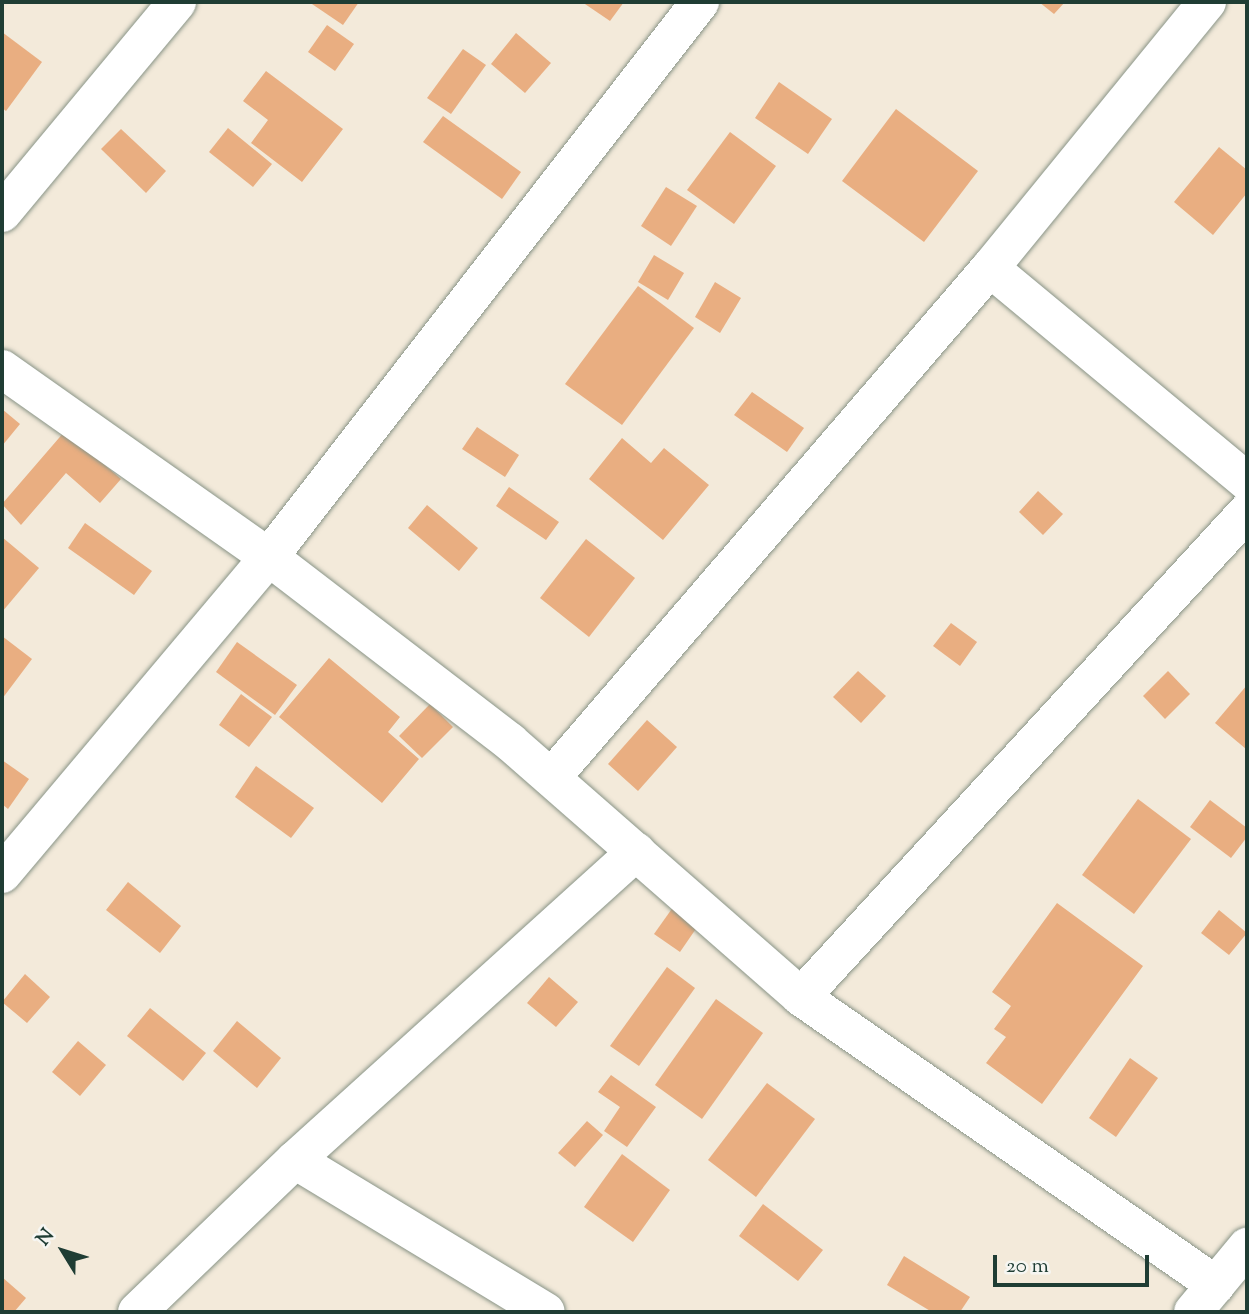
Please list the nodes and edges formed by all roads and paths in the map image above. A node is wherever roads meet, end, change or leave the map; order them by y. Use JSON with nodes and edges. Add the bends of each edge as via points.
{"nodes":[{"id":1,"x":177,"y":2,"type":"edge"},
{"id":2,"x":700,"y":2,"type":"edge"},
{"id":3,"x":1207,"y":2,"type":"edge"},
{"id":4,"x":2,"y":213,"type":"edge"},
{"id":5,"x":990,"y":268,"type":"junction"},
{"id":6,"x":2,"y":369,"type":"edge"},
{"id":7,"x":1247,"y":481,"type":"edge"},
{"id":8,"x":1247,"y":512,"type":"edge"},
{"id":9,"x":269,"y":557,"type":"junction"},
{"id":10,"x":552,"y":777,"type":"junction"},
{"id":11,"x":636,"y":852,"type":"junction"},
{"id":12,"x":2,"y":874,"type":"edge"},
{"id":13,"x":801,"y":997,"type":"junction"},
{"id":14,"x":295,"y":1160,"type":"junction"},
{"id":15,"x":1247,"y":1247,"type":"edge"},
{"id":16,"x":1205,"y":1299,"type":"edge"},
{"id":17,"x":137,"y":1312,"type":"edge"},
{"id":18,"x":546,"y":1312,"type":"edge"}],
"edges":[{"from":1,"to":4,"type":"street"},
{"from":2,"to":9,"type":"street"},
{"from":3,"to":5,"type":"street"},
{"from":5,"to":7,"type":"street"},
{"from":5,"to":10,"type":"street"},
{"from":6,"to":9,"type":"street"},
{"from":8,"to":13,"type":"street"},
{"from":9,"to":10,"type":"street"},
{"from":9,"to":12,"type":"street"},
{"from":10,"to":11,"type":"street"},
{"from":11,"to":13,"type":"street"},
{"from":11,"to":14,"type":"street"},
{"from":13,"to":16,"type":"street"},
{"from":14,"to":17,"type":"street"},
{"from":14,"to":18,"type":"street"},
{"from":15,"to":16,"type":"street"}]}
